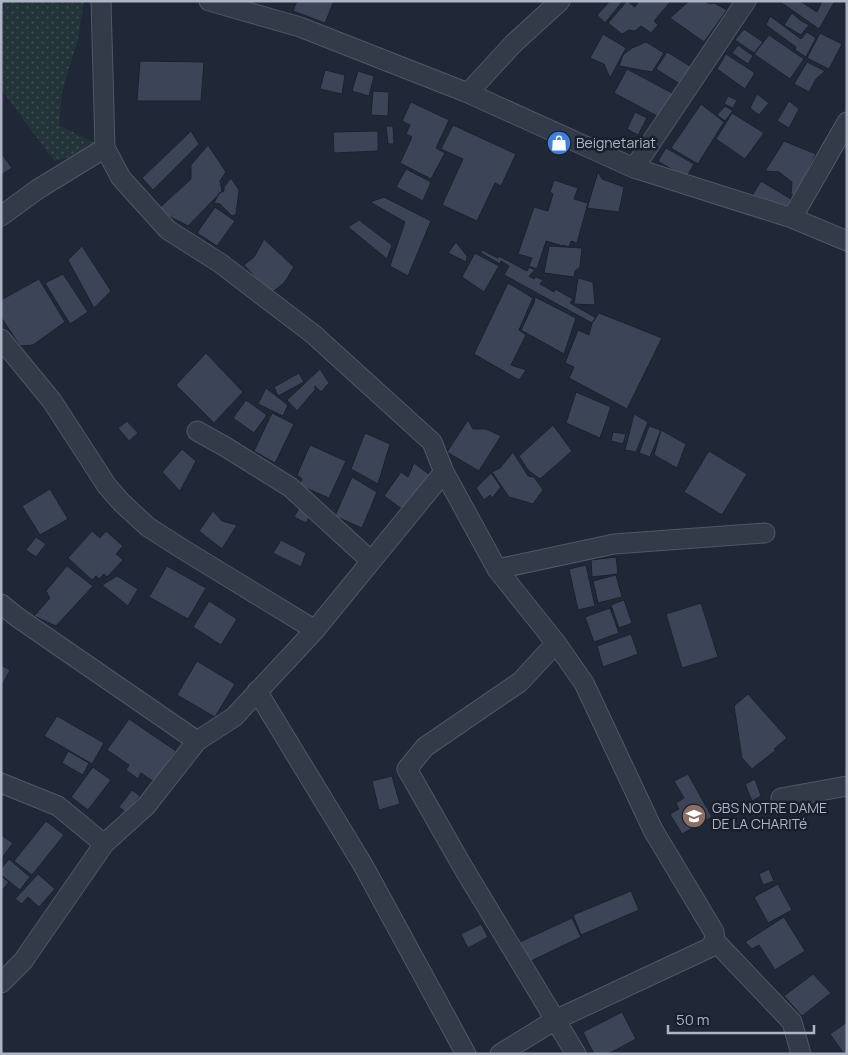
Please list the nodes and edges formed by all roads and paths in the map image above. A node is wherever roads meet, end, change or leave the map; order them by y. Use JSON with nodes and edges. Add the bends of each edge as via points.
{"nodes":[{"id":1,"x":101,"y":1,"type":"edge"},
{"id":2,"x":209,"y":1,"type":"edge"},
{"id":3,"x":560,"y":1,"type":"edge"},
{"id":4,"x":746,"y":1,"type":"edge"},
{"id":5,"x":468,"y":93,"type":"junction"},
{"id":6,"x":847,"y":122,"type":"edge"},
{"id":7,"x":105,"y":148,"type":"junction"},
{"id":8,"x":634,"y":168,"type":"junction"},
{"id":9,"x":1,"y":216,"type":"edge"},
{"id":10,"x":792,"y":218,"type":"junction"},
{"id":11,"x":847,"y":241,"type":"edge"},
{"id":12,"x":1,"y":339,"type":"edge"},
{"id":13,"x":197,"y":431,"type":"dead end"},
{"id":14,"x":444,"y":472,"type":"junction"},
{"id":15,"x":765,"y":533,"type":"dead end"},
{"id":16,"x":371,"y":561,"type":"junction"},
{"id":17,"x":497,"y":568,"type":"junction"},
{"id":18,"x":1,"y":604,"type":"edge"},
{"id":19,"x":315,"y":630,"type":"junction"},
{"id":20,"x":556,"y":643,"type":"junction"},
{"id":21,"x":257,"y":690,"type":"junction"},
{"id":22,"x":197,"y":741,"type":"junction"},
{"id":23,"x":1,"y":783,"type":"edge"},
{"id":24,"x":847,"y":786,"type":"edge"},
{"id":25,"x":781,"y":798,"type":"dead end"},
{"id":26,"x":104,"y":844,"type":"junction"},
{"id":27,"x":715,"y":940,"type":"junction"},
{"id":28,"x":1,"y":983,"type":"edge"},
{"id":29,"x":555,"y":1020,"type":"junction"},
{"id":30,"x":466,"y":1054,"type":"edge"},
{"id":31,"x":500,"y":1054,"type":"edge"},
{"id":32,"x":576,"y":1054,"type":"edge"},
{"id":33,"x":801,"y":1054,"type":"edge"}],
"edges":[{"from":1,"to":7,"type":"street"},
{"from":2,"to":5,"type":"street","via":[[300,27]]},
{"from":3,"to":5,"type":"street","via":[[513,44]]},
{"from":4,"to":8,"type":"street"},
{"from":5,"to":8,"type":"street"},
{"from":6,"to":10,"type":"street"},
{"from":7,"to":9,"type":"street"},
{"from":7,"to":14,"type":"street","via":[[121,178],[168,230],[220,263],[313,334],[432,442]]},
{"from":8,"to":10,"type":"street"},
{"from":10,"to":11,"type":"street"},
{"from":12,"to":19,"type":"street","via":[[52,400],[107,486],[122,503],[148,527]]},
{"from":13,"to":16,"type":"street","via":[[290,487]]},
{"from":14,"to":16,"type":"street"},
{"from":14,"to":17,"type":"street"},
{"from":15,"to":17,"type":"street","via":[[614,544]]},
{"from":16,"to":19,"type":"street"},
{"from":17,"to":20,"type":"street"},
{"from":18,"to":22,"type":"street"},
{"from":19,"to":21,"type":"street"},
{"from":20,"to":27,"type":"street","via":[[584,683],[653,830],[714,932]]},
{"from":20,"to":29,"type":"street","via":[[520,682],[425,747],[407,769]]},
{"from":21,"to":22,"type":"street","via":[[234,717]]},
{"from":21,"to":30,"type":"street","via":[[363,865]]},
{"from":22,"to":26,"type":"street","via":[[146,806]]},
{"from":23,"to":26,"type":"street","via":[[58,806]]},
{"from":24,"to":25,"type":"street"},
{"from":26,"to":28,"type":"street","via":[[23,961]]},
{"from":27,"to":29,"type":"street","via":[[709,948]]},
{"from":27,"to":33,"type":"street","via":[[792,1022]]},
{"from":29,"to":31,"type":"street"},
{"from":29,"to":32,"type":"street"}]}
